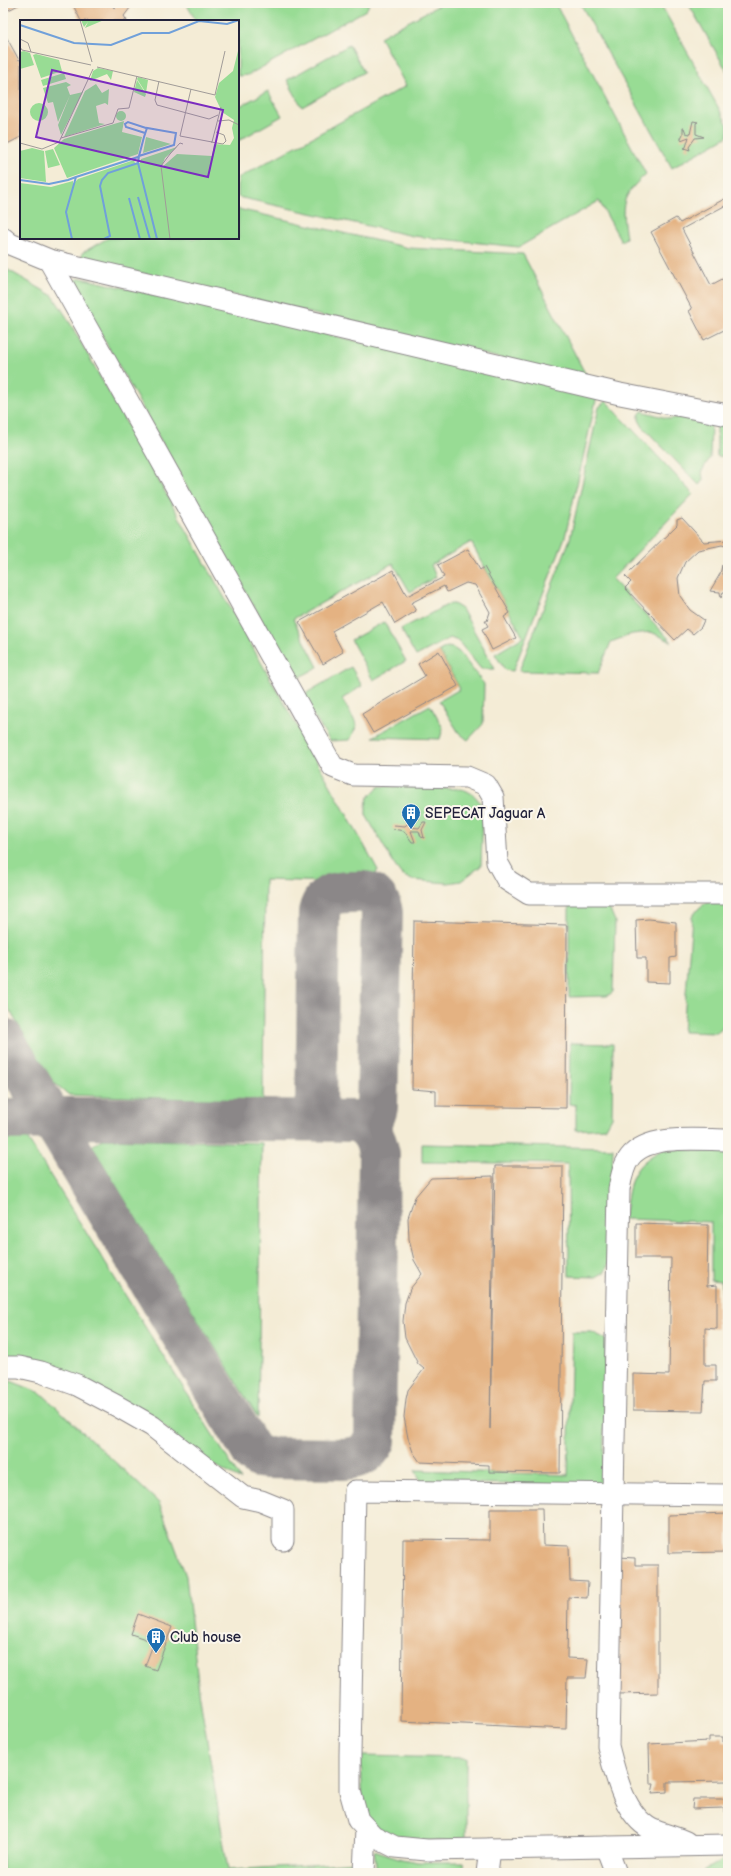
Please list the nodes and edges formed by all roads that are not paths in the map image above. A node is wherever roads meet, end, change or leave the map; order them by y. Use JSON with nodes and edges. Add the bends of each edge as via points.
{"nodes":[{"id":1,"x":3,"y":238,"type":"edge"},
{"id":2,"x":49,"y":260,"type":"junction"},
{"id":3,"x":728,"y":415,"type":"edge"},
{"id":4,"x":728,"y":894,"type":"edge"},
{"id":5,"x":728,"y":1140,"type":"edge"},
{"id":6,"x":3,"y":1366,"type":"edge"},
{"id":7,"x":613,"y":1494,"type":"junction"},
{"id":8,"x":728,"y":1495,"type":"edge"},
{"id":9,"x":283,"y":1540,"type":"dead end"},
{"id":10,"x":366,"y":1829,"type":"junction"},
{"id":11,"x":696,"y":1845,"type":"junction"},
{"id":12,"x":728,"y":1845,"type":"edge"},
{"id":13,"x":606,"y":1847,"type":"junction"},
{"id":14,"x":490,"y":1849,"type":"junction"},
{"id":15,"x":364,"y":1873,"type":"edge"},
{"id":16,"x":487,"y":1873,"type":"edge"},
{"id":17,"x":616,"y":1873,"type":"edge"}],
"edges":[{"from":1,"to":2,"type":"street","via":[[10,244]]},
{"from":2,"to":3,"type":"street","via":[[620,394]]},
{"from":2,"to":4,"type":"street","via":[[333,767],[353,775],[467,777],[486,785],[493,797],[498,862],[507,880],[529,894]]},
{"from":5,"to":7,"type":"street","via":[[670,1140],[646,1145],[631,1157],[622,1173],[619,1189]]},
{"from":6,"to":9,"type":"street","via":[[41,1372],[77,1385],[152,1426],[243,1497],[283,1510]]},
{"from":7,"to":8,"type":"street"},
{"from":7,"to":10,"type":"street","via":[[355,1491],[350,1791],[358,1820]]},
{"from":7,"to":11,"type":"street","via":[[608,1746],[614,1773],[631,1813],[650,1828]]},
{"from":10,"to":14,"type":"street","via":[[373,1836],[395,1847],[427,1850]]},
{"from":10,"to":15,"type":"street"},
{"from":11,"to":12,"type":"street"},
{"from":11,"to":13,"type":"street"},
{"from":13,"to":14,"type":"street"},
{"from":13,"to":17,"type":"street"},
{"from":14,"to":16,"type":"street"}]}
